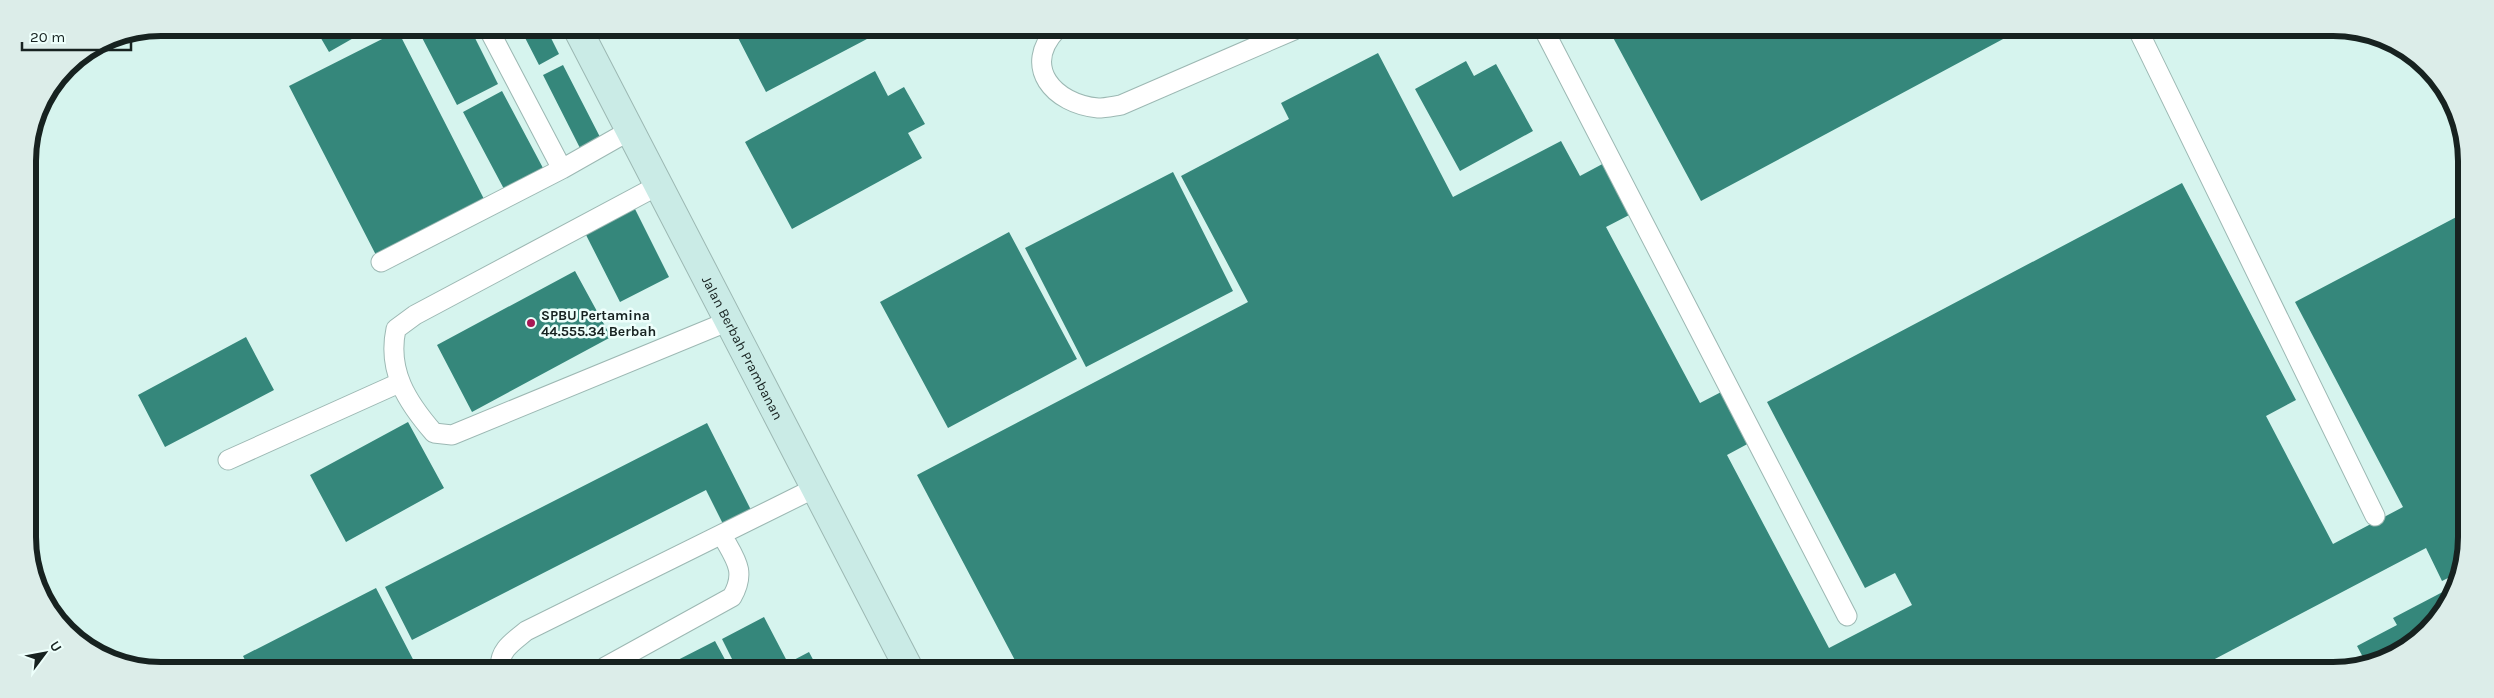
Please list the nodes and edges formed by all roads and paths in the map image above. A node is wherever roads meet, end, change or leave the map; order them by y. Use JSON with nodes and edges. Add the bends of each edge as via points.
{"nodes":[{"id":1,"x":1279,"y":36,"type":"edge"},
{"id":2,"x":1547,"y":36,"type":"edge"},
{"id":3,"x":2141,"y":36,"type":"edge"},
{"id":4,"x":493,"y":37,"type":"edge"},
{"id":5,"x":582,"y":37,"type":"edge"},
{"id":6,"x":1050,"y":37,"type":"edge"},
{"id":7,"x":629,"y":131,"type":"junction"},
{"id":8,"x":562,"y":169,"type":"junction"},
{"id":9,"x":659,"y":185,"type":"junction"},
{"id":10,"x":381,"y":262,"type":"dead end"},
{"id":11,"x":729,"y":321,"type":"junction"},
{"id":12,"x":399,"y":383,"type":"junction"},
{"id":13,"x":228,"y":460,"type":"dead end"},
{"id":14,"x":815,"y":488,"type":"junction"},
{"id":15,"x":2375,"y":516,"type":"dead end"},
{"id":16,"x":722,"y":535,"type":"junction"},
{"id":17,"x":1847,"y":616,"type":"dead end"},
{"id":18,"x":500,"y":662,"type":"edge"},
{"id":19,"x":614,"y":662,"type":"edge"},
{"id":20,"x":905,"y":662,"type":"edge"}],
"edges":[{"from":1,"to":6,"type":"lane","via":[[1121,105],[1099,108],[1079,104],[1057,93],[1045,77],[1041,62]]},
{"from":2,"to":17,"type":"lane"},
{"from":3,"to":15,"type":"lane"},
{"from":4,"to":8,"type":"lane"},
{"from":5,"to":7,"type":"street","name":"Jalan Berbah Prambanan"},
{"from":7,"to":8,"type":"lane"},
{"from":7,"to":9,"type":"street","name":"Jalan Berbah Prambanan"},
{"from":8,"to":10,"type":"lane"},
{"from":9,"to":11,"type":"street","name":"Jalan Berbah Prambanan"},
{"from":9,"to":12,"type":"lane","via":[[415,315],[396,329],[392,348]]},
{"from":11,"to":12,"type":"lane","via":[[452,435],[434,433],[417,414]]},
{"from":11,"to":14,"type":"street","name":"Jalan Berbah Prambanan"},
{"from":12,"to":13,"type":"lane"},
{"from":14,"to":16,"type":"lane"},
{"from":14,"to":20,"type":"street","name":"Jalan Berbah Prambanan"},
{"from":16,"to":18,"type":"lane","via":[[526,632],[506,647]]},
{"from":16,"to":19,"type":"lane","via":[[740,570],[739,586],[732,597]]}]}
